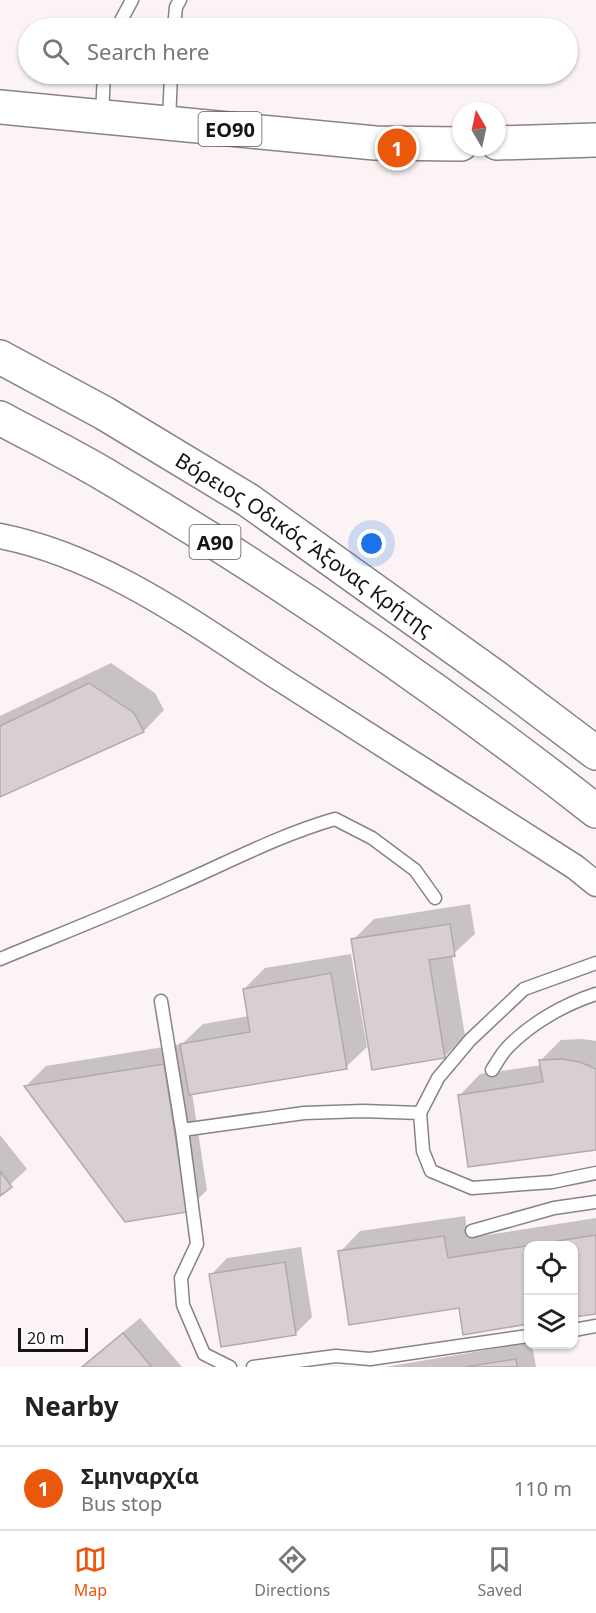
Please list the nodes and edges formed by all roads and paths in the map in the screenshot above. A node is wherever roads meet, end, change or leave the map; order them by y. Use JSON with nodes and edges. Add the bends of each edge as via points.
{"nodes":[{"id":1,"x":132,"y":0,"type":"edge"},
{"id":2,"x":180,"y":0,"type":"edge"},
{"id":3,"x":122,"y":18,"type":"edge"},
{"id":4,"x":175,"y":18,"type":"edge"},
{"id":5,"x":103,"y":84,"type":"edge"},
{"id":6,"x":171,"y":84,"type":"edge"},
{"id":7,"x":0,"y":107,"type":"edge"},
{"id":8,"x":101,"y":117,"type":"junction"},
{"id":9,"x":169,"y":123,"type":"junction"},
{"id":10,"x":596,"y":140,"type":"edge"},
{"id":11,"x":506,"y":143,"type":"edge"},
{"id":12,"x":452,"y":144,"type":"edge"},
{"id":13,"x":0,"y":357,"type":"edge"},
{"id":14,"x":0,"y":418,"type":"edge"},
{"id":15,"x":0,"y":441,"type":"edge"},
{"id":16,"x":0,"y":536,"type":"edge"},
{"id":17,"x":422,"y":680,"type":"junction"},
{"id":18,"x":596,"y":753,"type":"edge"},
{"id":19,"x":596,"y":811,"type":"edge"},
{"id":20,"x":596,"y":884,"type":"edge"},
{"id":21,"x":435,"y":898,"type":"dead end"},
{"id":22,"x":0,"y":959,"type":"edge"},
{"id":23,"x":596,"y":963,"type":"edge"},
{"id":24,"x":596,"y":994,"type":"edge"},
{"id":25,"x":161,"y":1001,"type":"dead end"},
{"id":26,"x":492,"y":1070,"type":"dead end"},
{"id":27,"x":420,"y":1113,"type":"junction"},
{"id":28,"x":182,"y":1130,"type":"junction"},
{"id":29,"x":596,"y":1173,"type":"edge"},
{"id":30,"x":596,"y":1202,"type":"edge"},
{"id":31,"x":472,"y":1231,"type":"dead end"},
{"id":32,"x":596,"y":1326,"type":"edge"},
{"id":33,"x":578,"y":1329,"type":"edge"},
{"id":34,"x":524,"y":1337,"type":"edge"},
{"id":35,"x":230,"y":1367,"type":"edge"},
{"id":36,"x":253,"y":1367,"type":"edge"}],
"edges":[{"from":1,"to":3,"type":"lane"},
{"from":2,"to":4,"type":"lane"},
{"from":5,"to":8,"type":"lane"},
{"from":6,"to":9,"type":"lane"},
{"from":7,"to":8,"type":"main road","number":"ΕΟ90"},
{"from":8,"to":9,"type":"main road","number":"ΕΟ90"},
{"from":9,"to":12,"type":"main road","number":"ΕΟ90","via":[[375,143]]},
{"from":10,"to":11,"type":"main road"},
{"from":13,"to":18,"type":"main road","name":"Βόρειος Οδικός Άξονας Κρήτης","number":"Α90","via":[[104,413],[248,500]]},
{"from":14,"to":17,"type":"main road","number":"Α90","via":[[110,477],[276,580]]},
{"from":15,"to":17,"type":"main road","via":[[103,493],[278,601]]},
{"from":16,"to":20,"type":"street","via":[[90,565],[170,608]]},
{"from":17,"to":19,"type":"main road","number":"Α90"},
{"from":21,"to":22,"type":"lane","via":[[415,870],[372,838],[335,819]]},
{"from":23,"to":27,"type":"lane","via":[[524,989],[470,1040],[438,1078]]},
{"from":24,"to":26,"type":"lane","via":[[575,1001],[522,1034]]},
{"from":25,"to":28,"type":"lane"},
{"from":27,"to":28,"type":"lane","via":[[304,1113]]},
{"from":27,"to":29,"type":"lane","via":[[423,1151],[431,1170],[472,1188],[552,1182]]},
{"from":28,"to":35,"type":"lane","via":[[197,1244],[181,1278],[183,1305],[204,1354]]},
{"from":30,"to":31,"type":"lane","via":[[554,1208]]},
{"from":32,"to":33,"type":"lane"},
{"from":34,"to":36,"type":"lane","via":[[370,1359],[336,1356]]}]}
